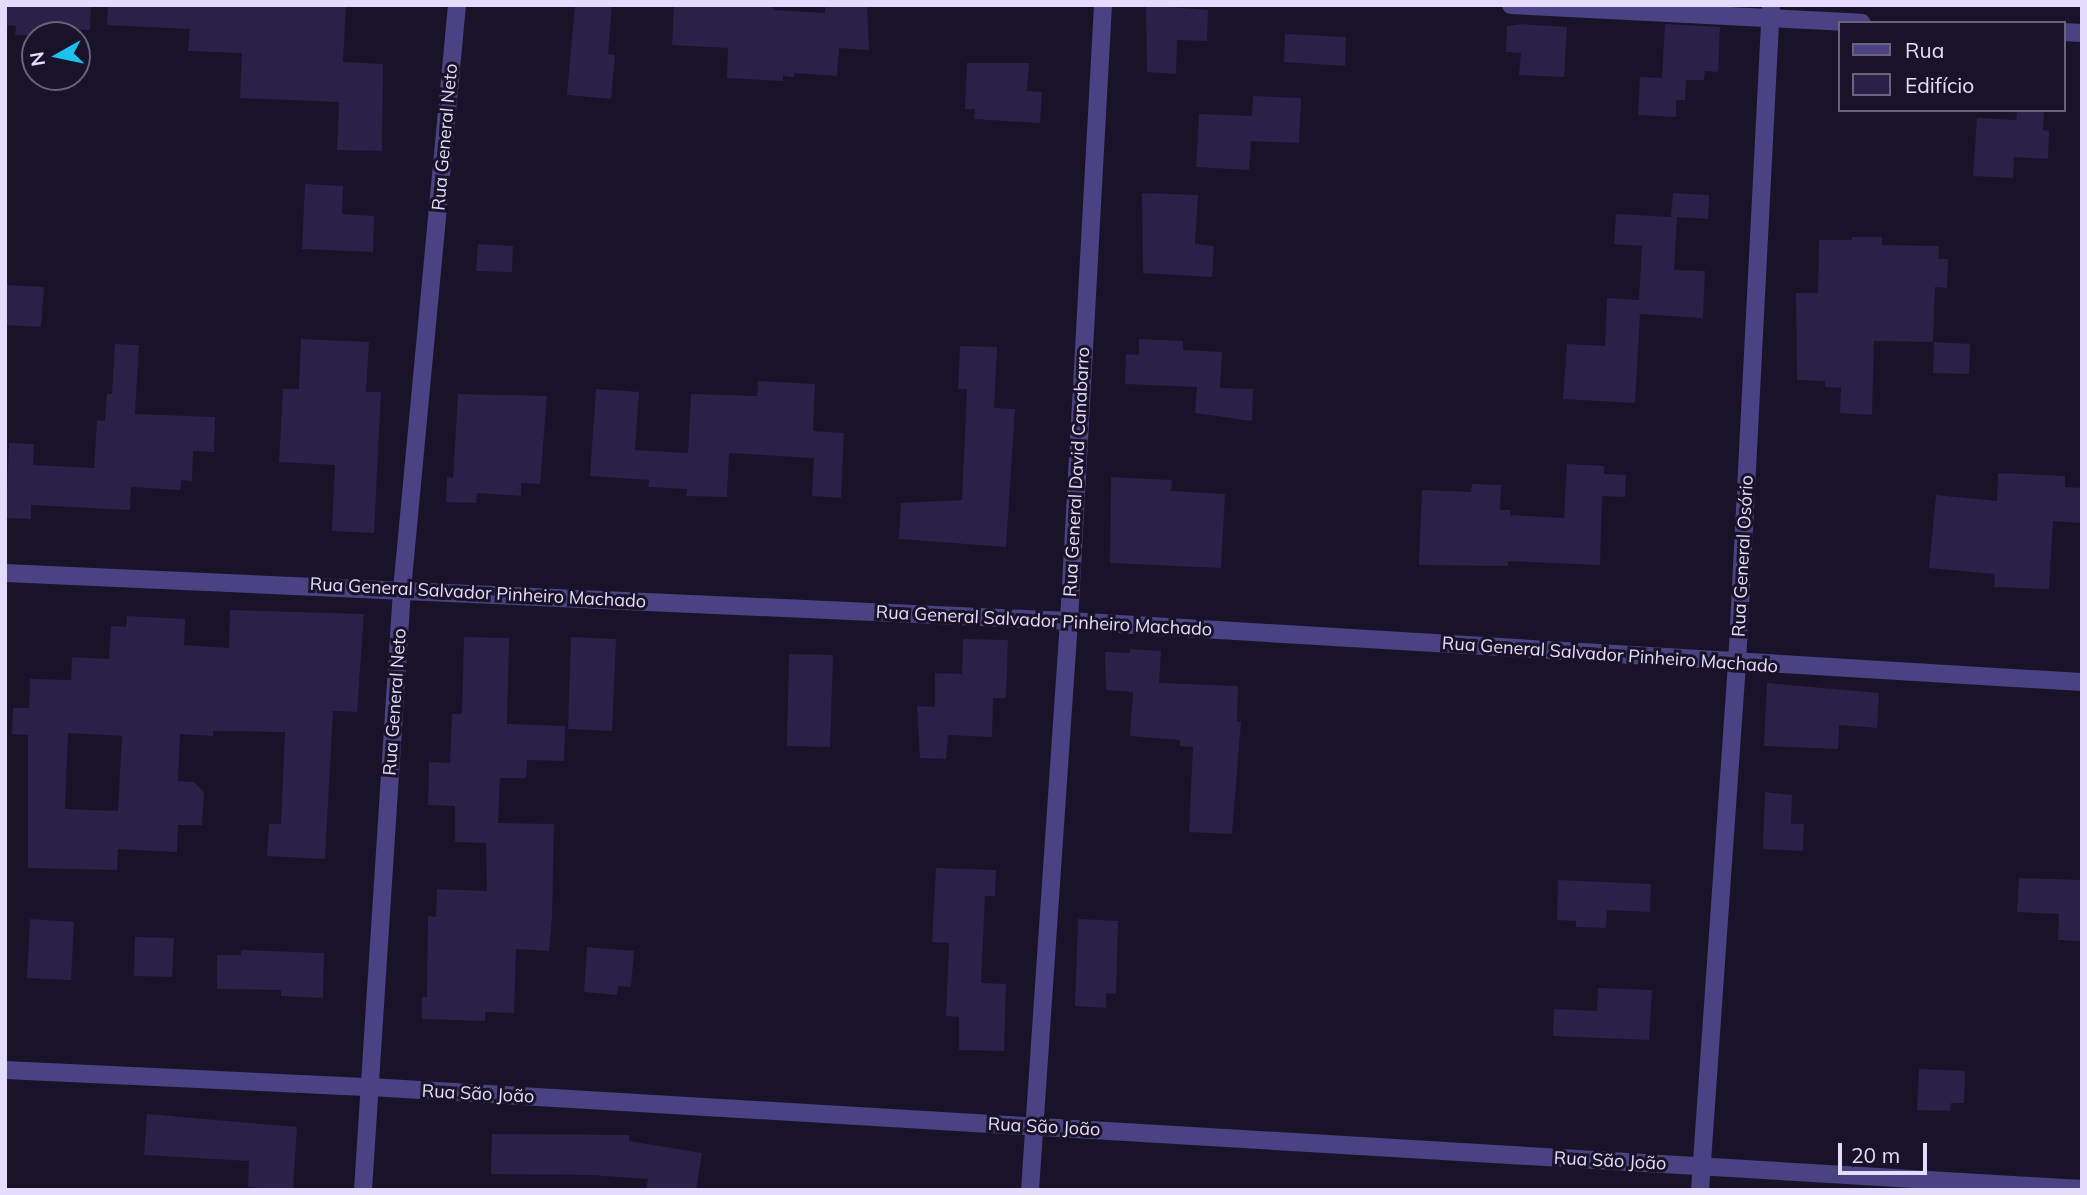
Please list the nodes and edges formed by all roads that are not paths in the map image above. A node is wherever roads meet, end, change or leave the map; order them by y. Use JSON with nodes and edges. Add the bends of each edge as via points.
{"nodes":[{"id":1,"x":457,"y":5,"type":"edge"},
{"id":2,"x":1103,"y":5,"type":"edge"},
{"id":3,"x":1511,"y":5,"type":"edge"},
{"id":4,"x":1771,"y":12,"type":"edge"},
{"id":5,"x":1845,"y":21,"type":"edge"},
{"id":6,"x":5,"y":573,"type":"edge"},
{"id":7,"x":402,"y":590,"type":"junction"},
{"id":8,"x":1069,"y":621,"type":"junction"},
{"id":9,"x":1737,"y":664,"type":"junction"},
{"id":10,"x":2082,"y":682,"type":"edge"},
{"id":11,"x":5,"y":1070,"type":"edge"},
{"id":12,"x":370,"y":1087,"type":"junction"},
{"id":13,"x":1033,"y":1126,"type":"junction"},
{"id":14,"x":1701,"y":1166,"type":"junction"},
{"id":15,"x":2082,"y":1189,"type":"edge"},
{"id":16,"x":363,"y":1190,"type":"edge"},
{"id":17,"x":1030,"y":1190,"type":"edge"},
{"id":18,"x":1700,"y":1190,"type":"edge"}],
"edges":[{"from":1,"to":7,"type":"street","name":"Rua General Neto"},
{"from":2,"to":8,"type":"street","name":"Rua General David Canabarro"},
{"from":3,"to":4,"type":"street"},
{"from":4,"to":5,"type":"street"},
{"from":4,"to":9,"type":"street","name":"Rua General Osório"},
{"from":6,"to":7,"type":"street","name":"Rua General Salvador Pinheiro Machado"},
{"from":7,"to":8,"type":"street","name":"Rua General Salvador Pinheiro Machado"},
{"from":7,"to":12,"type":"street","name":"Rua General Neto"},
{"from":8,"to":9,"type":"street","name":"Rua General Salvador Pinheiro Machado"},
{"from":8,"to":13,"type":"street","name":"Rua General David Canabarro"},
{"from":9,"to":10,"type":"street","name":"Rua General Salvador Pinheiro Machado"},
{"from":9,"to":14,"type":"street","name":"Rua General Osório"},
{"from":11,"to":12,"type":"street","name":"Rua São João"},
{"from":12,"to":13,"type":"street","name":"Rua São João"},
{"from":12,"to":16,"type":"street","name":"Rua General Neto"},
{"from":13,"to":14,"type":"street","name":"Rua São João"},
{"from":13,"to":17,"type":"street","name":"Rua General David Canabarro"},
{"from":14,"to":15,"type":"street","name":"Rua São João"},
{"from":14,"to":18,"type":"street","name":"Rua General Osório"}]}
